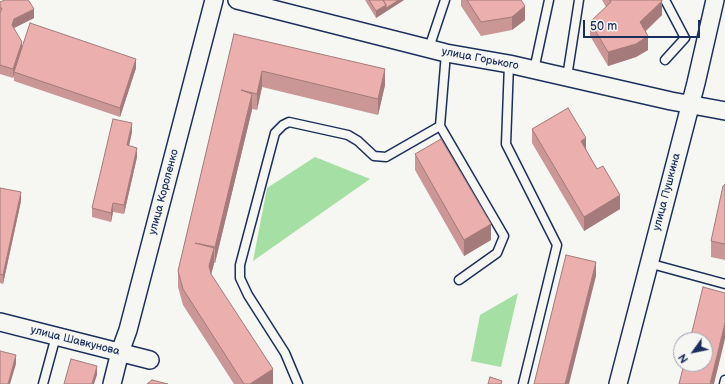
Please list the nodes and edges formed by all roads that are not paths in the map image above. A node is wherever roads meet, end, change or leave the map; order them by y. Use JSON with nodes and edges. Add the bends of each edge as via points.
{"nodes":[{"id":1,"x":214,"y":0,"type":"edge"},
{"id":2,"x":237,"y":0,"type":"edge"},
{"id":3,"x":445,"y":0,"type":"edge"},
{"id":4,"x":549,"y":0,"type":"edge"},
{"id":5,"x":579,"y":0,"type":"edge"},
{"id":6,"x":665,"y":0,"type":"edge"},
{"id":7,"x":715,"y":0,"type":"edge"},
{"id":8,"x":429,"y":48,"type":"junction"},
{"id":9,"x":446,"y":53,"type":"junction"},
{"id":10,"x":665,"y":60,"type":"dead end"},
{"id":11,"x":509,"y":64,"type":"junction"},
{"id":12,"x":534,"y":70,"type":"junction"},
{"id":13,"x":567,"y":77,"type":"junction"},
{"id":14,"x":690,"y":105,"type":"junction"},
{"id":15,"x":725,"y":111,"type":"edge"},
{"id":16,"x":440,"y":126,"type":"junction"},
{"id":17,"x":648,"y":263,"type":"junction"},
{"id":18,"x":459,"y":280,"type":"dead end"},
{"id":19,"x":725,"y":284,"type":"edge"},
{"id":20,"x":0,"y":322,"type":"edge"},
{"id":21,"x":56,"y":336,"type":"junction"},
{"id":22,"x":120,"y":352,"type":"junction"},
{"id":23,"x":150,"y":360,"type":"dead end"},
{"id":24,"x":725,"y":380,"type":"edge"},
{"id":25,"x":43,"y":384,"type":"edge"},
{"id":26,"x":112,"y":384,"type":"edge"},
{"id":27,"x":298,"y":384,"type":"edge"},
{"id":28,"x":523,"y":384,"type":"edge"},
{"id":29,"x":618,"y":384,"type":"edge"},
{"id":30,"x":724,"y":384,"type":"edge"}],
"edges":[{"from":1,"to":22,"type":"street","name":"улица Короленко","via":[[128,330]]},
{"from":2,"to":8,"type":"street","name":"улица Горького"},
{"from":3,"to":8,"type":"lane"},
{"from":4,"to":12,"type":"lane"},
{"from":5,"to":13,"type":"lane"},
{"from":6,"to":10,"type":"lane","via":[[686,38]]},
{"from":7,"to":14,"type":"street","name":"улица Пушкина"},
{"from":8,"to":9,"type":"street","name":"улица Горького"},
{"from":9,"to":11,"type":"street","name":"улица Горького"},
{"from":9,"to":16,"type":"lane"},
{"from":11,"to":12,"type":"street","name":"улица Горького"},
{"from":11,"to":28,"type":"lane","via":[[506,144],[557,245]]},
{"from":12,"to":13,"type":"street","name":"улица Горького"},
{"from":13,"to":14,"type":"street","name":"улица Горького"},
{"from":14,"to":15,"type":"street","name":"улица Горького"},
{"from":14,"to":17,"type":"street","name":"улица Пушкина"},
{"from":16,"to":18,"type":"lane","via":[[504,236],[497,253]]},
{"from":16,"to":27,"type":"lane","via":[[386,157],[374,156],[348,135],[289,122],[275,133],[240,265],[240,278],[285,353]]},
{"from":17,"to":19,"type":"lane"},
{"from":17,"to":29,"type":"street","name":"улица Пушкина"},
{"from":20,"to":21,"type":"street","name":"улица Шавкунова"},
{"from":21,"to":22,"type":"street","name":"улица Шавкунова"},
{"from":21,"to":25,"type":"lane"},
{"from":22,"to":23,"type":"street","name":"улица Шавкунова"},
{"from":22,"to":26,"type":"street","name":"улица Короленко"},
{"from":24,"to":30,"type":"lane"}]}
